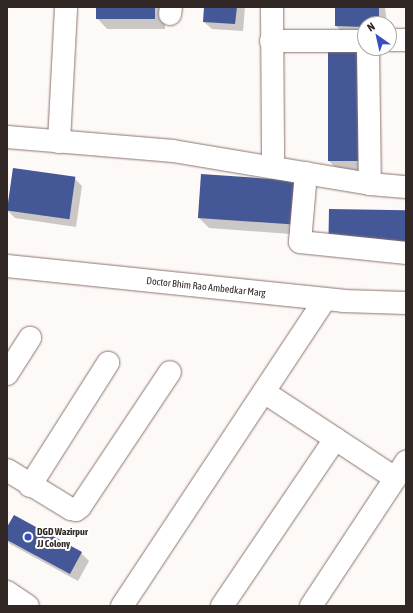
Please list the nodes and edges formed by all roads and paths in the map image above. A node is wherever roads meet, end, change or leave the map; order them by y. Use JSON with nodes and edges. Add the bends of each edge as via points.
{"nodes":[{"id":1,"x":66,"y":7,"type":"edge"},
{"id":2,"x":272,"y":7,"type":"edge"},
{"id":3,"x":357,"y":40,"type":"edge"},
{"id":4,"x":271,"y":41,"type":"junction"},
{"id":5,"x":368,"y":56,"type":"edge"},
{"id":6,"x":7,"y":137,"type":"edge"},
{"id":7,"x":59,"y":142,"type":"junction"},
{"id":8,"x":273,"y":167,"type":"junction"},
{"id":9,"x":306,"y":173,"type":"junction"},
{"id":10,"x":370,"y":184,"type":"junction"},
{"id":11,"x":406,"y":187,"type":"edge"},
{"id":12,"x":406,"y":253,"type":"edge"},
{"id":13,"x":7,"y":266,"type":"edge"},
{"id":14,"x":325,"y":299,"type":"junction"},
{"id":15,"x":406,"y":303,"type":"edge"},
{"id":16,"x":30,"y":338,"type":"dead end"},
{"id":17,"x":108,"y":362,"type":"dead end"},
{"id":18,"x":170,"y":372,"type":"dead end"},
{"id":19,"x":7,"y":374,"type":"edge"},
{"id":20,"x":264,"y":392,"type":"junction"},
{"id":21,"x":335,"y":439,"type":"junction"},
{"id":22,"x":7,"y":470,"type":"edge"},
{"id":23,"x":401,"y":470,"type":"edge"},
{"id":24,"x":30,"y":486,"type":"junction"},
{"id":25,"x":7,"y":592,"type":"edge"},
{"id":26,"x":28,"y":606,"type":"edge"},
{"id":27,"x":122,"y":606,"type":"edge"},
{"id":28,"x":222,"y":606,"type":"edge"},
{"id":29,"x":311,"y":606,"type":"edge"}],
"edges":[{"from":1,"to":7,"type":"street"},
{"from":2,"to":4,"type":"street"},
{"from":3,"to":4,"type":"street"},
{"from":4,"to":8,"type":"street"},
{"from":5,"to":10,"type":"street"},
{"from":6,"to":7,"type":"street"},
{"from":7,"to":8,"type":"street","via":[[173,151]]},
{"from":8,"to":9,"type":"street"},
{"from":9,"to":10,"type":"street"},
{"from":9,"to":12,"type":"street","via":[[300,242]]},
{"from":10,"to":11,"type":"street"},
{"from":13,"to":14,"type":"street","name":"Doctor Bhim Rao Ambedkar Marg"},
{"from":14,"to":15,"type":"street","name":"Doctor Bhim Rao Ambedkar Marg"},
{"from":14,"to":20,"type":"street"},
{"from":16,"to":19,"type":"street"},
{"from":17,"to":24,"type":"street"},
{"from":18,"to":24,"type":"street","via":[[80,507],[76,510],[71,509]]},
{"from":20,"to":21,"type":"street"},
{"from":20,"to":27,"type":"street"},
{"from":21,"to":23,"type":"street"},
{"from":21,"to":28,"type":"street"},
{"from":22,"to":24,"type":"street"},
{"from":23,"to":29,"type":"street"},
{"from":25,"to":26,"type":"street"}]}
